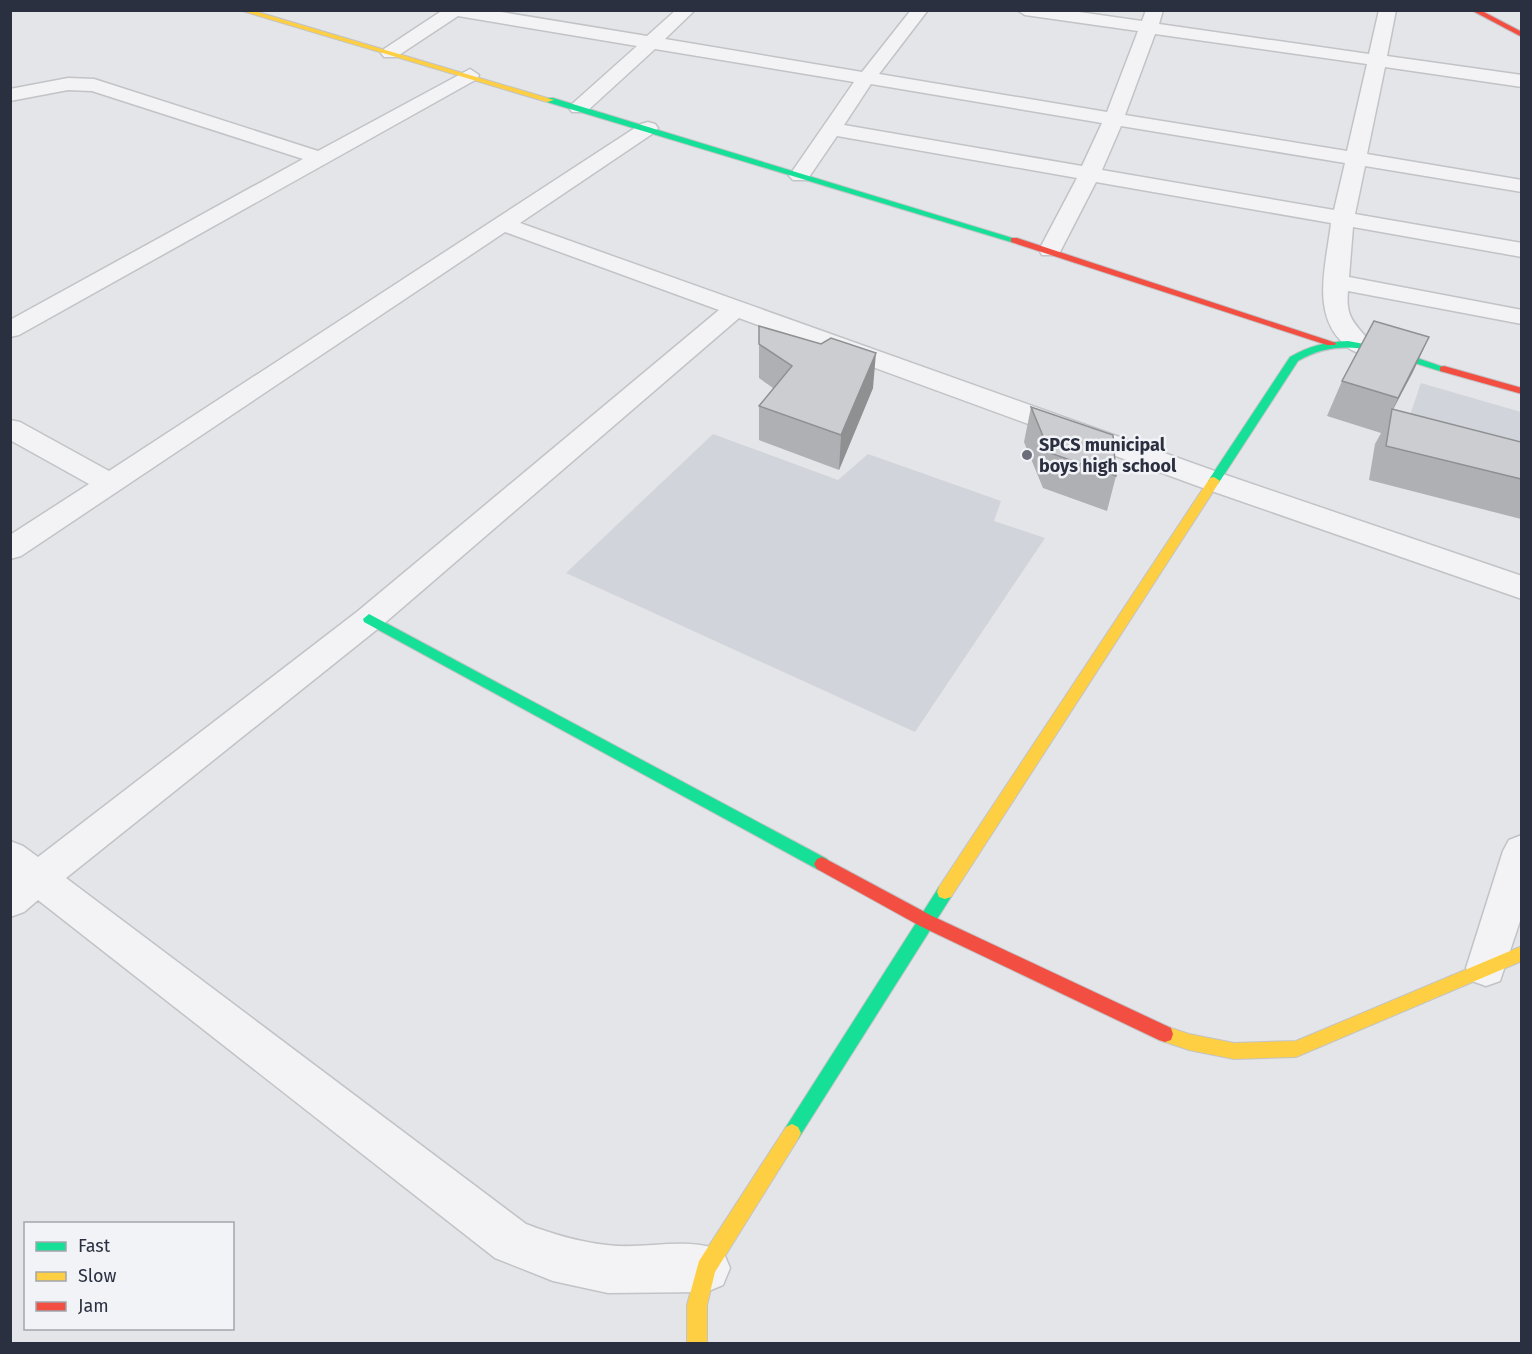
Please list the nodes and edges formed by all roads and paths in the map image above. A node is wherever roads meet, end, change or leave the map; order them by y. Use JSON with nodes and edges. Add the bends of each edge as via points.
{"nodes":[{"id":1,"x":242,"y":10,"type":"edge"},
{"id":2,"x":454,"y":10,"type":"edge"},
{"id":3,"x":687,"y":10,"type":"edge"},
{"id":4,"x":920,"y":10,"type":"edge"},
{"id":5,"x":1025,"y":10,"type":"edge"},
{"id":6,"x":1388,"y":10,"type":"edge"},
{"id":7,"x":1474,"y":10,"type":"edge"},
{"id":8,"x":1498,"y":10,"type":"edge"},
{"id":9,"x":1151,"y":20,"type":"edge"},
{"id":10,"x":1521,"y":22,"type":"edge"},
{"id":11,"x":1521,"y":35,"type":"edge"},
{"id":12,"x":652,"y":44,"type":"junction"},
{"id":13,"x":390,"y":53,"type":"junction"},
{"id":14,"x":1376,"y":62,"type":"junction"},
{"id":15,"x":470,"y":75,"type":"junction"},
{"id":16,"x":865,"y":80,"type":"junction"},
{"id":17,"x":1521,"y":81,"type":"edge"},
{"id":18,"x":10,"y":95,"type":"edge"},
{"id":19,"x":579,"y":108,"type":"junction"},
{"id":20,"x":1114,"y":120,"type":"junction"},
{"id":21,"x":648,"y":128,"type":"junction"},
{"id":22,"x":833,"y":129,"type":"junction"},
{"id":23,"x":320,"y":158,"type":"junction"},
{"id":24,"x":1354,"y":160,"type":"junction"},
{"id":25,"x":1090,"y":173,"type":"junction"},
{"id":26,"x":800,"y":176,"type":"junction"},
{"id":27,"x":1521,"y":186,"type":"edge"},
{"id":28,"x":1343,"y":218,"type":"junction"},
{"id":29,"x":502,"y":224,"type":"junction"},
{"id":30,"x":1050,"y":250,"type":"junction"},
{"id":31,"x":1521,"y":250,"type":"edge"},
{"id":32,"x":1336,"y":282,"type":"junction"},
{"id":33,"x":735,"y":309,"type":"junction"},
{"id":34,"x":1521,"y":317,"type":"edge"},
{"id":35,"x":10,"y":330,"type":"edge"},
{"id":36,"x":1331,"y":344,"type":"junction"},
{"id":37,"x":1360,"y":346,"type":"junction"},
{"id":38,"x":1521,"y":391,"type":"edge"},
{"id":39,"x":10,"y":428,"type":"edge"},
{"id":40,"x":1214,"y":481,"type":"junction"},
{"id":41,"x":111,"y":484,"type":"junction"},
{"id":42,"x":10,"y":549,"type":"edge"},
{"id":43,"x":1521,"y":588,"type":"edge"},
{"id":44,"x":369,"y":619,"type":"junction"},
{"id":45,"x":1521,"y":851,"type":"edge"},
{"id":46,"x":20,"y":878,"type":"edge"},
{"id":47,"x":926,"y":921,"type":"junction"},
{"id":48,"x":1521,"y":953,"type":"edge"},
{"id":49,"x":1486,"y":968,"type":"junction"},
{"id":50,"x":706,"y":1268,"type":"junction"},
{"id":51,"x":691,"y":1337,"type":"edge"}],
"edges":[{"from":1,"to":13,"type":"street"},
{"from":2,"to":12,"type":"street"},
{"from":2,"to":13,"type":"street"},
{"from":3,"to":12,"type":"street"},
{"from":4,"to":16,"type":"street"},
{"from":5,"to":9,"type":"street"},
{"from":6,"to":14,"type":"street"},
{"from":7,"to":11,"type":"street"},
{"from":8,"to":10,"type":"street"},
{"from":9,"to":14,"type":"street"},
{"from":9,"to":20,"type":"street"},
{"from":12,"to":16,"type":"street"},
{"from":12,"to":19,"type":"street"},
{"from":13,"to":15,"type":"street"},
{"from":14,"to":17,"type":"street"},
{"from":14,"to":24,"type":"street"},
{"from":15,"to":19,"type":"street"},
{"from":15,"to":23,"type":"street"},
{"from":16,"to":20,"type":"street"},
{"from":16,"to":22,"type":"street"},
{"from":18,"to":23,"type":"street","via":[[68,84],[94,85]]},
{"from":19,"to":21,"type":"street"},
{"from":20,"to":24,"type":"street"},
{"from":20,"to":25,"type":"street"},
{"from":21,"to":26,"type":"street"},
{"from":21,"to":29,"type":"street"},
{"from":22,"to":25,"type":"street"},
{"from":22,"to":26,"type":"street"},
{"from":23,"to":35,"type":"street"},
{"from":24,"to":27,"type":"street"},
{"from":24,"to":28,"type":"street"},
{"from":25,"to":28,"type":"street"},
{"from":25,"to":30,"type":"street"},
{"from":26,"to":30,"type":"street"},
{"from":28,"to":31,"type":"street"},
{"from":28,"to":32,"type":"street"},
{"from":29,"to":33,"type":"street"},
{"from":29,"to":41,"type":"street"},
{"from":30,"to":36,"type":"street"},
{"from":32,"to":34,"type":"street"},
{"from":32,"to":37,"type":"street","via":[[1336,318]]},
{"from":33,"to":40,"type":"street"},
{"from":33,"to":44,"type":"street"},
{"from":36,"to":37,"type":"street"},
{"from":36,"to":40,"type":"street","via":[[1308,348],[1294,359]]},
{"from":37,"to":38,"type":"street"},
{"from":39,"to":41,"type":"street"},
{"from":40,"to":43,"type":"street"},
{"from":40,"to":47,"type":"street"},
{"from":41,"to":42,"type":"street"},
{"from":44,"to":46,"type":"street"},
{"from":44,"to":47,"type":"street"},
{"from":45,"to":49,"type":"street"},
{"from":46,"to":50,"type":"street","via":[[511,1242],[553,1258],[608,1269]]},
{"from":47,"to":49,"type":"street","via":[[1173,1038],[1216,1051],[1260,1054],[1296,1049]]},
{"from":47,"to":50,"type":"street"},
{"from":48,"to":49,"type":"street"},
{"from":50,"to":51,"type":"street","via":[[696,1299]]}]}
